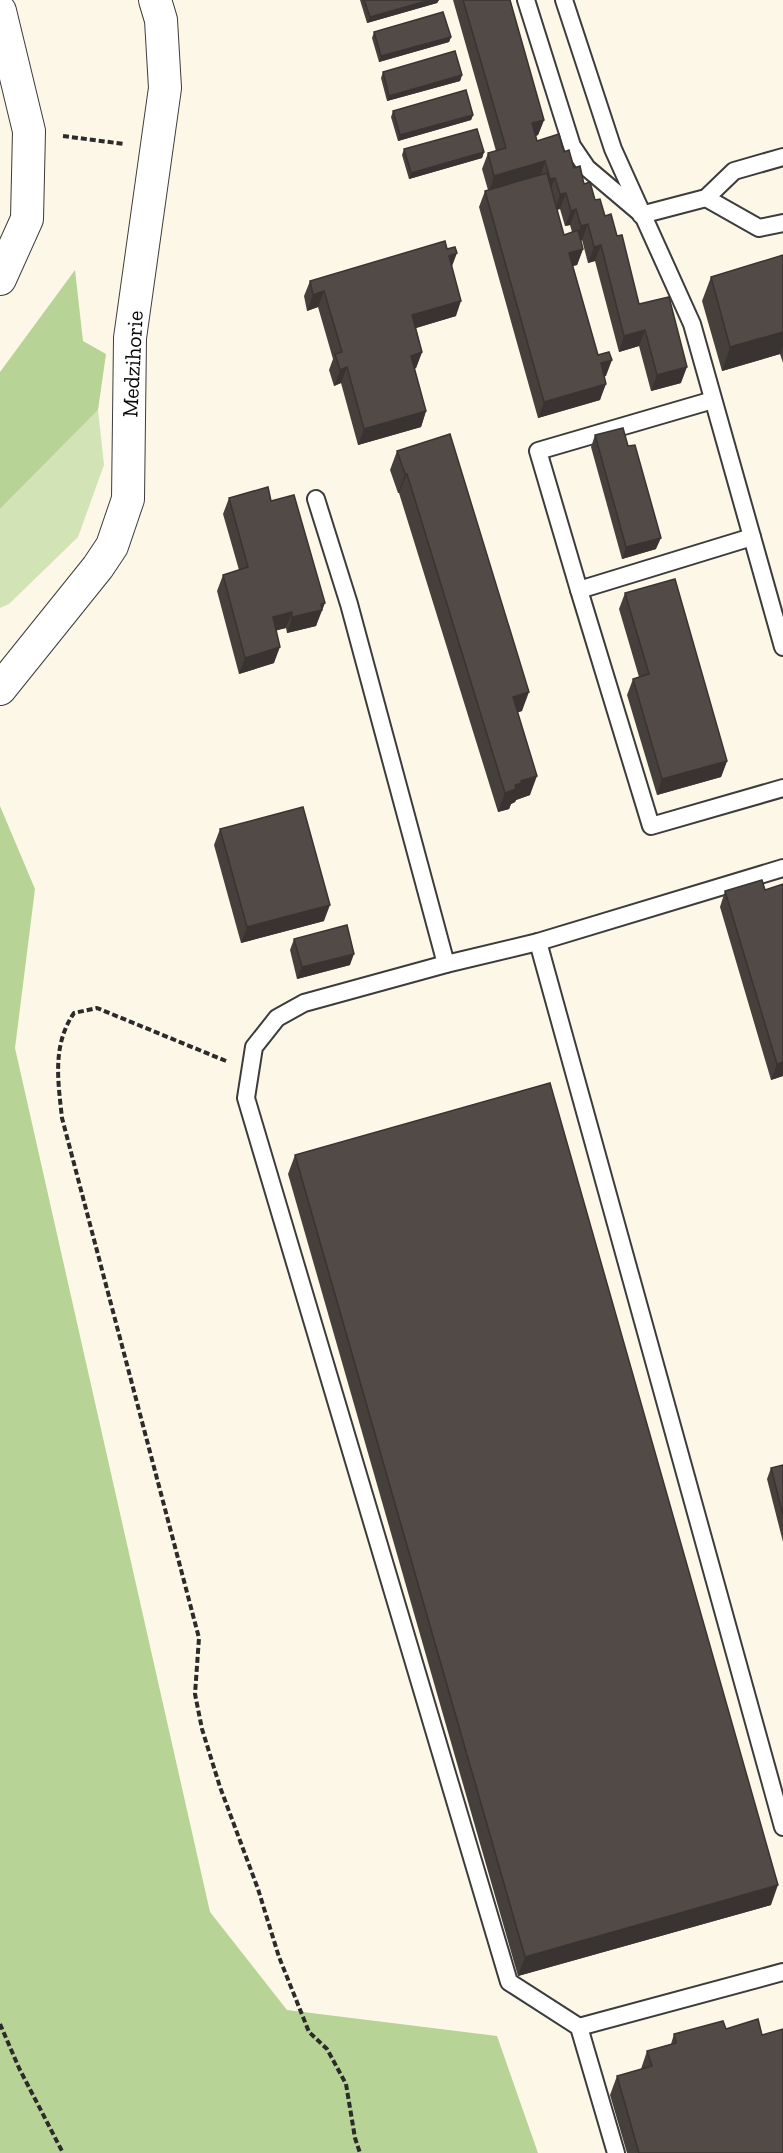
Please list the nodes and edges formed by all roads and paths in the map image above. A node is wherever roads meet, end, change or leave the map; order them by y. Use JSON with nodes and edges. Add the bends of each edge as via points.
{"nodes":[{"id":1,"x":155,"y":0,"type":"edge"},
{"id":2,"x":526,"y":0,"type":"edge"},
{"id":3,"x":564,"y":0,"type":"edge"},
{"id":4,"x":0,"y":11,"type":"edge"},
{"id":5,"x":29,"y":131,"type":"junction"},
{"id":6,"x":157,"y":149,"type":"junction"},
{"id":7,"x":783,"y":157,"type":"edge"},
{"id":8,"x":706,"y":198,"type":"junction"},
{"id":9,"x":642,"y":214,"type":"junction"},
{"id":10,"x":783,"y":223,"type":"edge"},
{"id":11,"x":0,"y":279,"type":"edge"},
{"id":12,"x":713,"y":400,"type":"junction"},
{"id":13,"x":316,"y":499,"type":"dead end"},
{"id":14,"x":752,"y":537,"type":"junction"},
{"id":15,"x":579,"y":590,"type":"junction"},
{"id":16,"x":783,"y":647,"type":"edge"},
{"id":17,"x":0,"y":689,"type":"edge"},
{"id":18,"x":783,"y":788,"type":"edge"},
{"id":19,"x":783,"y":868,"type":"edge"},
{"id":20,"x":538,"y":942,"type":"junction"},
{"id":21,"x":446,"y":964,"type":"junction"},
{"id":22,"x":249,"y":1071,"type":"junction"},
{"id":23,"x":783,"y":1827,"type":"edge"},
{"id":24,"x":783,"y":1972,"type":"edge"},
{"id":25,"x":0,"y":2024,"type":"edge"},
{"id":26,"x":579,"y":2027,"type":"junction"},
{"id":27,"x":63,"y":2153,"type":"edge"},
{"id":28,"x":360,"y":2153,"type":"edge"},
{"id":29,"x":616,"y":2153,"type":"edge"}],
"edges":[{"from":1,"to":6,"type":"street","name":"Medzihorie","via":[[161,20],[165,88]]},
{"from":2,"to":9,"type":"lane","via":[[572,146],[587,168]]},
{"from":3,"to":9,"type":"lane","via":[[613,149]]},
{"from":4,"to":5,"type":"street"},
{"from":5,"to":6,"type":"path"},
{"from":5,"to":11,"type":"street","via":[[27,219]]},
{"from":6,"to":17,"type":"street","name":"Medzihorie","via":[[130,338],[128,499],[112,546],[98,567]]},
{"from":7,"to":8,"type":"lane","via":[[734,171]]},
{"from":8,"to":9,"type":"lane"},
{"from":8,"to":10,"type":"lane","via":[[759,228]]},
{"from":9,"to":12,"type":"lane","via":[[692,324]]},
{"from":12,"to":14,"type":"lane"},
{"from":12,"to":15,"type":"lane","via":[[538,451]]},
{"from":13,"to":21,"type":"lane","via":[[352,615]]},
{"from":14,"to":15,"type":"lane"},
{"from":14,"to":16,"type":"lane"},
{"from":15,"to":18,"type":"lane","via":[[651,826]]},
{"from":19,"to":20,"type":"lane"},
{"from":20,"to":21,"type":"lane"},
{"from":20,"to":23,"type":"lane"},
{"from":21,"to":22,"type":"lane","via":[[304,1003],[277,1018],[254,1047]]},
{"from":22,"to":26,"type":"lane","via":[[246,1098],[509,1982]]},
{"from":22,"to":28,"type":"path","via":[[96,1008],[74,1013],[69,1020],[57,1065],[62,1118],[199,1638],[195,1694],[202,1729],[279,1957],[309,2032],[327,2049],[346,2084]]},
{"from":24,"to":26,"type":"lane"},
{"from":25,"to":27,"type":"path"},
{"from":26,"to":29,"type":"lane"}]}
